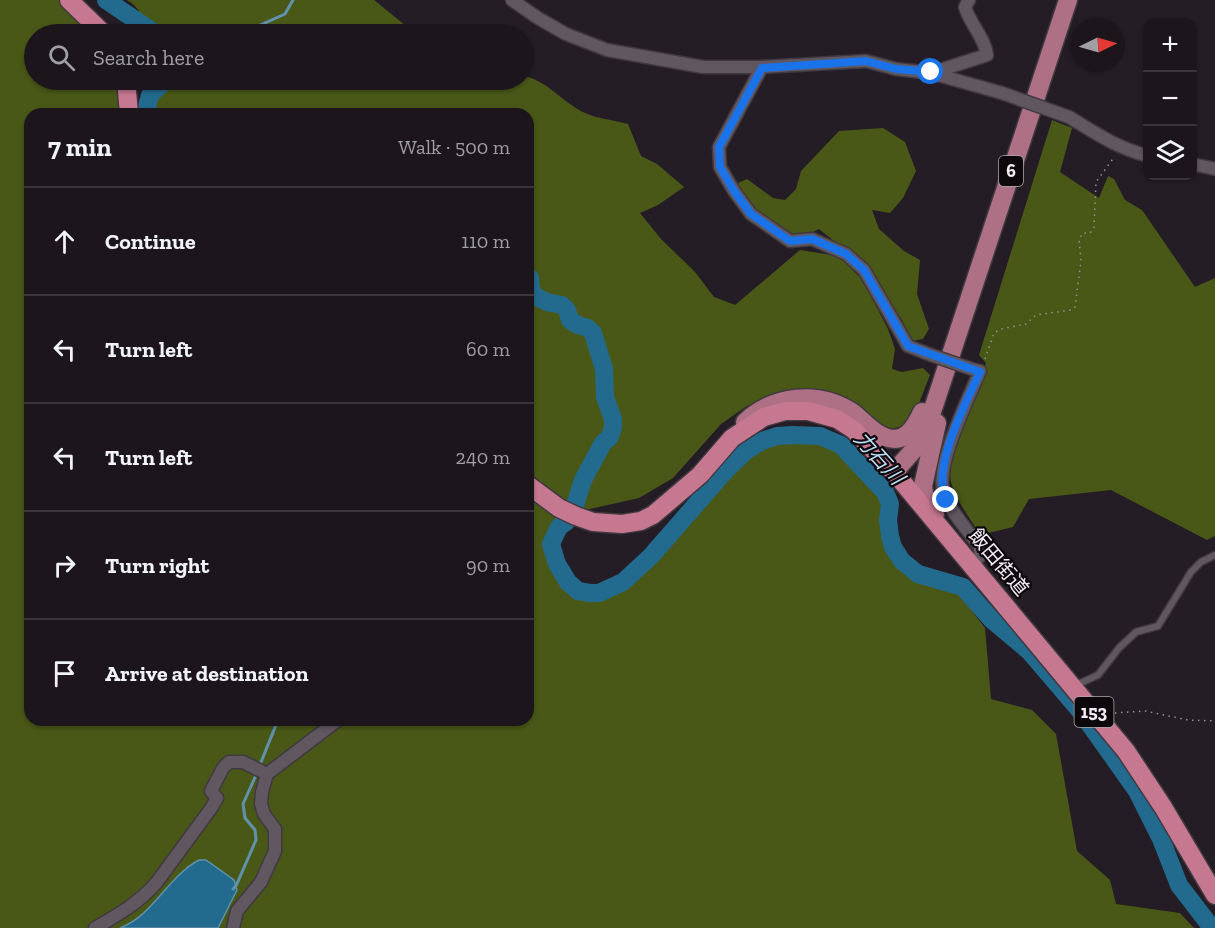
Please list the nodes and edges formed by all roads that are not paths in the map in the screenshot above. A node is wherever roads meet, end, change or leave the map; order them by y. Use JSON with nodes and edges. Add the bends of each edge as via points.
{"nodes":[{"id":1,"x":69,"y":0,"type":"edge"},
{"id":2,"x":512,"y":0,"type":"edge"},
{"id":3,"x":969,"y":0,"type":"edge"},
{"id":4,"x":1068,"y":0,"type":"edge"},
{"id":5,"x":94,"y":24,"type":"edge"},
{"id":6,"x":762,"y":68,"type":"junction"},
{"id":7,"x":931,"y":72,"type":"junction"},
{"id":8,"x":127,"y":90,"type":"edge"},
{"id":9,"x":128,"y":108,"type":"edge"},
{"id":10,"x":1143,"y":155,"type":"edge"},
{"id":11,"x":1197,"y":165,"type":"edge"},
{"id":12,"x":1215,"y":169,"type":"edge"},
{"id":13,"x":955,"y":342,"type":"junction"},
{"id":14,"x":732,"y":438,"type":"junction"},
{"id":15,"x":894,"y":472,"type":"junction"},
{"id":16,"x":534,"y":489,"type":"edge"},
{"id":17,"x":953,"y":543,"type":"junction"},
{"id":18,"x":1215,"y":555,"type":"edge"},
{"id":19,"x":972,"y":565,"type":"junction"},
{"id":20,"x":1073,"y":686,"type":"junction"},
{"id":21,"x":330,"y":726,"type":"edge"},
{"id":22,"x":266,"y":773,"type":"junction"},
{"id":23,"x":1215,"y":895,"type":"edge"},
{"id":24,"x":95,"y":928,"type":"edge"},
{"id":25,"x":233,"y":928,"type":"edge"}],
"edges":[{"from":1,"to":5,"type":"highway"},
{"from":2,"to":6,"type":"street","via":[[567,34],[607,50],[703,67]]},
{"from":3,"to":7,"type":"street","via":[[965,7],[968,17],[987,55]]},
{"from":4,"to":13,"type":"main road","number":"6"},
{"from":6,"to":7,"type":"street","via":[[866,61]]},
{"from":6,"to":19,"type":"street","bridge":true,"via":[[719,147],[720,167],[734,191],[751,214],[790,241],[812,239],[846,254],[864,270],[908,346],[978,371],[955,429],[942,485],[946,500],[980,548],[980,556]]},
{"from":7,"to":10,"type":"street","bridge":true,"via":[[1069,117],[1124,149]]},
{"from":8,"to":9,"type":"highway"},
{"from":11,"to":12,"type":"street"},
{"from":13,"to":14,"type":"main road","via":[[915,427],[905,436],[886,438],[842,407],[798,398],[757,411]]},
{"from":13,"to":15,"type":"main road","number":"6","via":[[924,434]]},
{"from":13,"to":17,"type":"main road","via":[[923,486],[925,498]]},
{"from":14,"to":15,"type":"highway","name":"飯田街道","number":"153","via":[[764,417],[785,411],[808,411],[837,419],[854,430]]},
{"from":14,"to":16,"type":"highway","name":"飯田街道","number":"153","via":[[700,476],[641,521],[607,525],[576,516]]},
{"from":15,"to":17,"type":"highway","name":"飯田街道","number":"153"},
{"from":17,"to":19,"type":"highway","name":"飯田街道","number":"153"},
{"from":18,"to":20,"type":"lane","via":[[1191,572],[1158,626],[1136,632],[1098,675]]},
{"from":19,"to":20,"type":"highway","name":"飯田街道","number":"153"},
{"from":20,"to":23,"type":"highway","name":"飯田街道","number":"153","via":[[1126,751]]},
{"from":21,"to":22,"type":"street"},
{"from":22,"to":24,"type":"street","via":[[237,761],[229,762],[211,791],[217,798],[212,807],[149,892]]},
{"from":22,"to":25,"type":"street","via":[[261,804],[275,829],[275,851],[261,882],[237,911]]}]}
